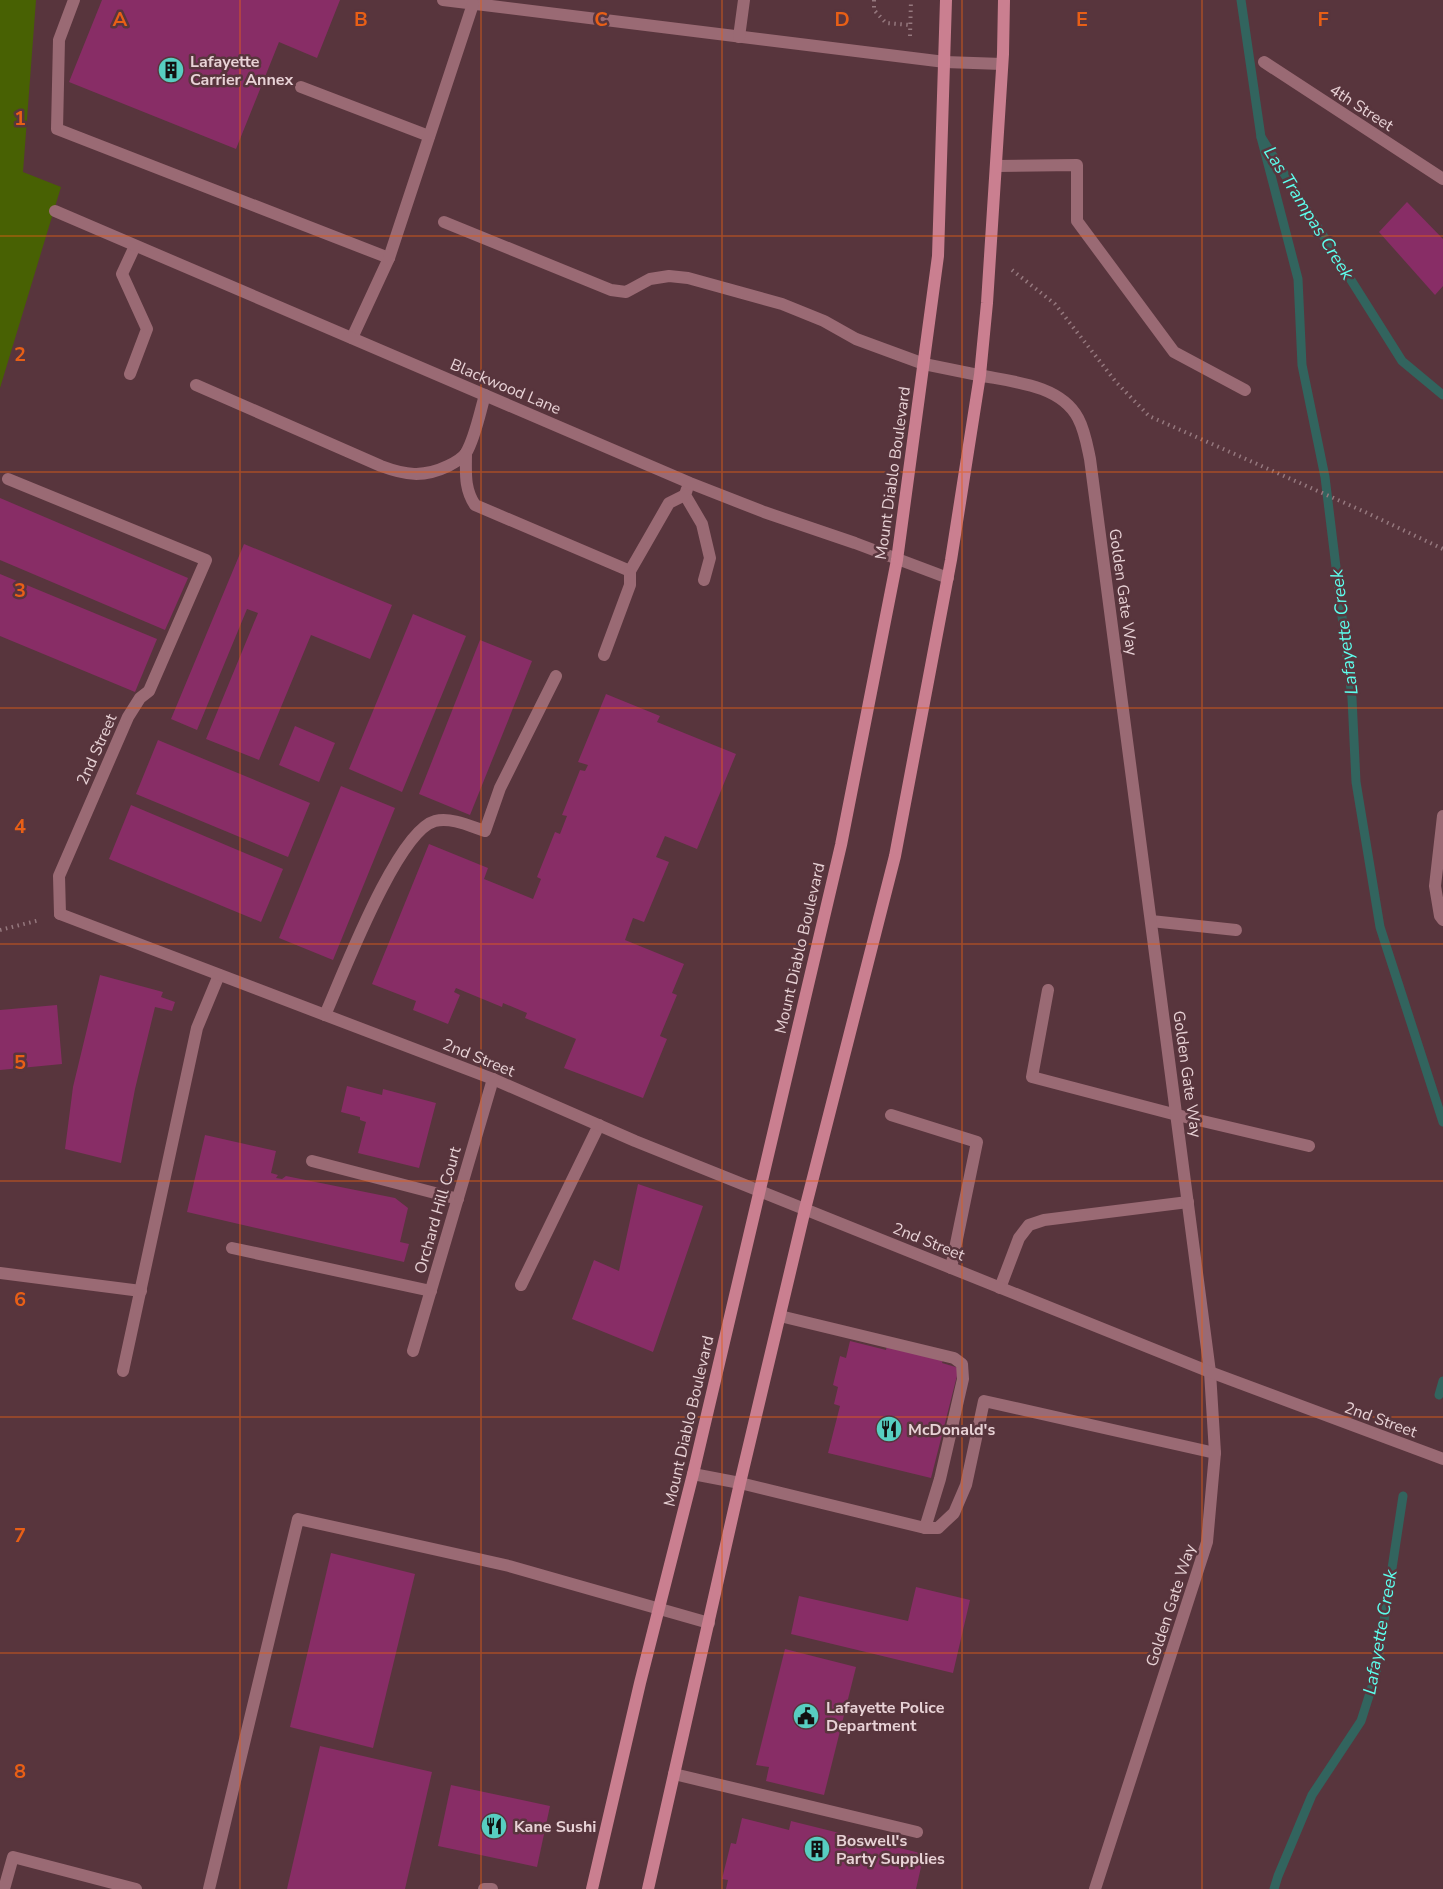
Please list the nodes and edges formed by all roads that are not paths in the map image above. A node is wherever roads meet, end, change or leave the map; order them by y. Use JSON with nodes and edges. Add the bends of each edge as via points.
{"nodes":[{"id":1,"x":74,"y":0,"type":"edge"},
{"id":2,"x":443,"y":0,"type":"edge"},
{"id":3,"x":744,"y":0,"type":"edge"},
{"id":4,"x":946,"y":0,"type":"edge"},
{"id":5,"x":1004,"y":0,"type":"edge"},
{"id":6,"x":473,"y":4,"type":"junction"},
{"id":7,"x":739,"y":37,"type":"junction"},
{"id":8,"x":945,"y":62,"type":"junction"},
{"id":9,"x":1264,"y":62,"type":"dead end"},
{"id":10,"x":1002,"y":64,"type":"junction"},
{"id":11,"x":301,"y":87,"type":"dead end"},
{"id":12,"x":429,"y":136,"type":"junction"},
{"id":13,"x":996,"y":166,"type":"junction"},
{"id":14,"x":1443,"y":179,"type":"edge"},
{"id":15,"x":56,"y":211,"type":"dead end"},
{"id":16,"x":444,"y":222,"type":"dead end"},
{"id":17,"x":135,"y":246,"type":"junction"},
{"id":18,"x":389,"y":258,"type":"junction"},
{"id":19,"x":352,"y":338,"type":"junction"},
{"id":20,"x":924,"y":364,"type":"junction"},
{"id":21,"x":130,"y":374,"type":"dead end"},
{"id":22,"x":980,"y":375,"type":"junction"},
{"id":23,"x":195,"y":385,"type":"dead end"},
{"id":24,"x":1245,"y":390,"type":"dead end"},
{"id":25,"x":485,"y":395,"type":"junction"},
{"id":26,"x":466,"y":453,"type":"junction"},
{"id":27,"x":8,"y":479,"type":"dead end"},
{"id":28,"x":690,"y":483,"type":"junction"},
{"id":29,"x":685,"y":495,"type":"junction"},
{"id":30,"x":897,"y":560,"type":"junction"},
{"id":31,"x":630,"y":571,"type":"junction"},
{"id":32,"x":948,"y":578,"type":"junction"},
{"id":33,"x":704,"y":580,"type":"dead end"},
{"id":34,"x":604,"y":655,"type":"dead end"},
{"id":35,"x":556,"y":676,"type":"dead end"},
{"id":36,"x":1443,"y":816,"type":"edge"},
{"id":37,"x":1443,"y":920,"type":"edge"},
{"id":38,"x":1151,"y":921,"type":"junction"},
{"id":39,"x":1236,"y":930,"type":"dead end"},
{"id":40,"x":219,"y":975,"type":"junction"},
{"id":41,"x":1048,"y":990,"type":"dead end"},
{"id":42,"x":326,"y":1015,"type":"junction"},
{"id":43,"x":493,"y":1079,"type":"junction"},
{"id":44,"x":891,"y":1115,"type":"dead end"},
{"id":45,"x":1177,"y":1115,"type":"junction"},
{"id":46,"x":599,"y":1125,"type":"junction"},
{"id":47,"x":1309,"y":1146,"type":"dead end"},
{"id":48,"x":312,"y":1161,"type":"dead end"},
{"id":49,"x":759,"y":1191,"type":"junction"},
{"id":50,"x":458,"y":1199,"type":"junction"},
{"id":51,"x":1188,"y":1202,"type":"junction"},
{"id":52,"x":805,"y":1209,"type":"junction"},
{"id":53,"x":232,"y":1248,"type":"dead end"},
{"id":54,"x":951,"y":1268,"type":"junction"},
{"id":55,"x":0,"y":1273,"type":"edge"},
{"id":56,"x":521,"y":1285,"type":"dead end"},
{"id":57,"x":1000,"y":1288,"type":"junction"},
{"id":58,"x":141,"y":1291,"type":"junction"},
{"id":59,"x":431,"y":1291,"type":"junction"},
{"id":60,"x":780,"y":1316,"type":"junction"},
{"id":61,"x":413,"y":1351,"type":"dead end"},
{"id":62,"x":123,"y":1371,"type":"dead end"},
{"id":63,"x":1210,"y":1372,"type":"junction"},
{"id":64,"x":1215,"y":1452,"type":"junction"},
{"id":65,"x":1443,"y":1459,"type":"edge"},
{"id":66,"x":693,"y":1474,"type":"junction"},
{"id":67,"x":740,"y":1483,"type":"junction"},
{"id":68,"x":925,"y":1528,"type":"junction"},
{"id":69,"x":660,"y":1608,"type":"junction"},
{"id":70,"x":709,"y":1623,"type":"junction"},
{"id":71,"x":674,"y":1774,"type":"junction"},
{"id":72,"x":917,"y":1832,"type":"dead end"},
{"id":73,"x":4,"y":1889,"type":"edge"},
{"id":74,"x":136,"y":1889,"type":"edge"},
{"id":75,"x":209,"y":1889,"type":"edge"},
{"id":76,"x":484,"y":1889,"type":"edge"},
{"id":77,"x":492,"y":1889,"type":"edge"},
{"id":78,"x":592,"y":1889,"type":"edge"},
{"id":79,"x":648,"y":1889,"type":"edge"},
{"id":80,"x":1095,"y":1889,"type":"edge"}],
"edges":[{"from":1,"to":18,"type":"street","via":[[59,40],[57,129]]},
{"from":2,"to":6,"type":"street"},
{"from":3,"to":7,"type":"street"},
{"from":4,"to":8,"type":"main road","name":"Mount Diablo Boulevard"},
{"from":5,"to":10,"type":"main road"},
{"from":6,"to":7,"type":"street"},
{"from":6,"to":12,"type":"street"},
{"from":7,"to":8,"type":"street"},
{"from":8,"to":10,"type":"street"},
{"from":8,"to":20,"type":"main road","name":"Mount Diablo Boulevard","via":[[938,256]]},
{"from":9,"to":14,"type":"street","name":"4th Street"},
{"from":10,"to":13,"type":"main road"},
{"from":11,"to":12,"type":"street"},
{"from":12,"to":18,"type":"street"},
{"from":13,"to":22,"type":"main road"},
{"from":13,"to":24,"type":"street","via":[[1077,165],[1077,221],[1167,343],[1174,352]]},
{"from":15,"to":17,"type":"street","name":"Blackwood Lane"},
{"from":16,"to":20,"type":"street","name":"Golden Gate Way","via":[[611,290],[626,292],[650,279],[669,276],[688,278],[782,304],[856,339]]},
{"from":17,"to":19,"type":"street","name":"Blackwood Lane"},
{"from":17,"to":21,"type":"street","via":[[122,274],[147,329]]},
{"from":18,"to":19,"type":"street"},
{"from":19,"to":25,"type":"street","name":"Blackwood Lane"},
{"from":20,"to":22,"type":"street","name":"Golden Gate Way"},
{"from":20,"to":30,"type":"main road","name":"Mount Diablo Boulevard"},
{"from":22,"to":32,"type":"main road"},
{"from":22,"to":38,"type":"street","name":"Golden Gate Way","via":[[1045,390],[1064,401],[1078,417],[1085,437]]},
{"from":23,"to":26,"type":"street","via":[[401,474],[436,472]]},
{"from":25,"to":26,"type":"street"},
{"from":25,"to":28,"type":"street","name":"Blackwood Lane"},
{"from":26,"to":31,"type":"street","via":[[465,481],[475,505]]},
{"from":27,"to":40,"type":"street","name":"2nd Street","via":[[206,560],[149,691],[128,717],[59,876],[60,914]]},
{"from":28,"to":29,"type":"street"},
{"from":28,"to":30,"type":"street","name":"Blackwood Lane"},
{"from":29,"to":31,"type":"street","via":[[669,503]]},
{"from":29,"to":33,"type":"street","via":[[702,524],[710,558]]},
{"from":30,"to":32,"type":"street","name":"Blackwood Lane"},
{"from":30,"to":49,"type":"main road","name":"Mount Diablo Boulevard","via":[[841,845]]},
{"from":31,"to":34,"type":"street","via":[[630,585]]},
{"from":32,"to":52,"type":"main road","via":[[895,855]]},
{"from":35,"to":42,"type":"street","via":[[500,788],[485,831],[450,820],[434,821],[409,842],[382,888]]},
{"from":36,"to":37,"type":"street","via":[[1435,886]]},
{"from":38,"to":39,"type":"street"},
{"from":38,"to":45,"type":"street","name":"Golden Gate Way"},
{"from":40,"to":42,"type":"street","name":"2nd Street"},
{"from":40,"to":58,"type":"street","via":[[197,1028]]},
{"from":41,"to":45,"type":"street","via":[[1032,1077]]},
{"from":42,"to":43,"type":"street","name":"2nd Street"},
{"from":43,"to":46,"type":"street","name":"2nd Street"},
{"from":43,"to":50,"type":"street","name":"Orchard Hill Court"},
{"from":44,"to":54,"type":"street","via":[[977,1142]]},
{"from":45,"to":47,"type":"street"},
{"from":45,"to":51,"type":"street","name":"Golden Gate Way"},
{"from":46,"to":49,"type":"street","name":"2nd Street"},
{"from":46,"to":56,"type":"street"},
{"from":48,"to":50,"type":"street"},
{"from":49,"to":52,"type":"street","name":"2nd Street"},
{"from":49,"to":66,"type":"main road","name":"Mount Diablo Boulevard"},
{"from":50,"to":59,"type":"street","name":"Orchard Hill Court"},
{"from":51,"to":57,"type":"street","via":[[1029,1225],[1019,1238]]},
{"from":51,"to":63,"type":"street","name":"Golden Gate Way"},
{"from":52,"to":54,"type":"street","name":"2nd Street"},
{"from":52,"to":60,"type":"main road"},
{"from":53,"to":59,"type":"street"},
{"from":54,"to":57,"type":"street","name":"2nd Street"},
{"from":55,"to":58,"type":"street"},
{"from":57,"to":63,"type":"street","name":"2nd Street"},
{"from":58,"to":62,"type":"street"},
{"from":59,"to":61,"type":"street","name":"Orchard Hill Court"},
{"from":60,"to":67,"type":"main road"},
{"from":60,"to":68,"type":"street","via":[[954,1358],[962,1364],[963,1379]]},
{"from":63,"to":64,"type":"street","name":"Golden Gate Way"},
{"from":63,"to":65,"type":"street","name":"2nd Street"},
{"from":64,"to":68,"type":"street","via":[[984,1401],[966,1485],[954,1512],[938,1528]]},
{"from":64,"to":80,"type":"street","name":"Golden Gate Way","via":[[1207,1542]]},
{"from":66,"to":67,"type":"street"},
{"from":66,"to":69,"type":"main road","name":"Mount Diablo Boulevard"},
{"from":67,"to":68,"type":"street"},
{"from":67,"to":70,"type":"main road"},
{"from":69,"to":70,"type":"street"},
{"from":69,"to":75,"type":"street","via":[[509,1566],[298,1519]]},
{"from":69,"to":78,"type":"main road","name":"Mount Diablo Boulevard"},
{"from":70,"to":71,"type":"main road"},
{"from":71,"to":72,"type":"street"},
{"from":71,"to":79,"type":"main road"},
{"from":73,"to":74,"type":"street","via":[[13,1857]]},
{"from":76,"to":77,"type":"street"}]}
